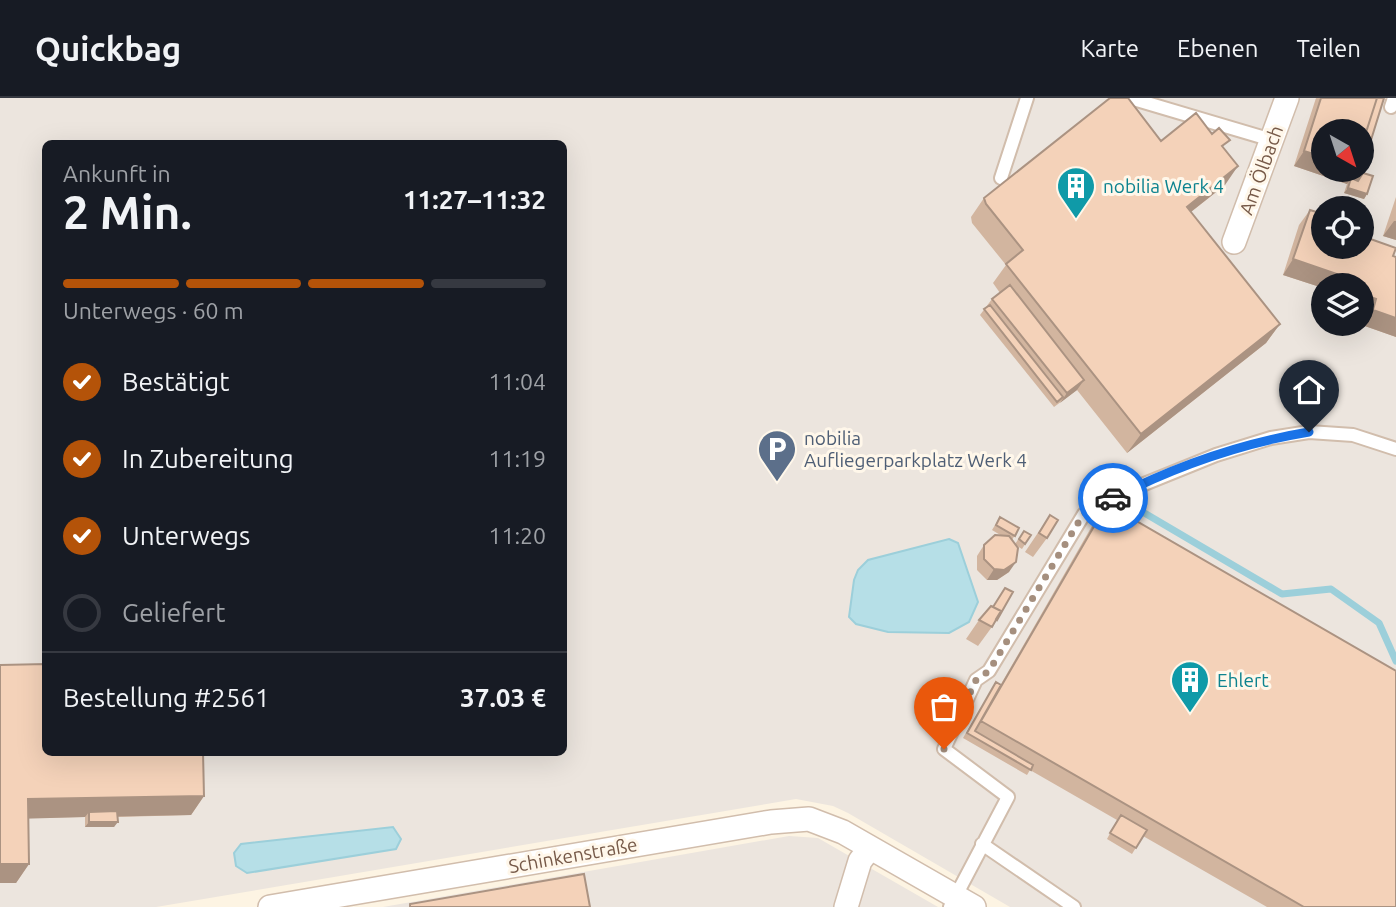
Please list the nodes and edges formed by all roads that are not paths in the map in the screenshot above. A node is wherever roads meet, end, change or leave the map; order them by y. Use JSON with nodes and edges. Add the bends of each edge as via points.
{"nodes":[{"id":1,"x":1027,"y":98,"type":"edge"},
{"id":2,"x":1130,"y":98,"type":"edge"},
{"id":3,"x":1287,"y":98,"type":"edge"},
{"id":4,"x":1272,"y":140,"type":"junction"},
{"id":5,"x":1001,"y":178,"type":"dead end"},
{"id":6,"x":1234,"y":242,"type":"dead end"},
{"id":7,"x":1396,"y":449,"type":"edge"},
{"id":8,"x":982,"y":844,"type":"junction"},
{"id":9,"x":870,"y":848,"type":"junction"},
{"id":10,"x":366,"y":899,"type":"edge"},
{"id":11,"x":959,"y":903,"type":"edge"},
{"id":12,"x":270,"y":907,"type":"edge"},
{"id":13,"x":846,"y":907,"type":"edge"},
{"id":14,"x":1074,"y":907,"type":"edge"}],
"edges":[{"from":1,"to":5,"type":"lane"},
{"from":2,"to":4,"type":"lane"},
{"from":3,"to":4,"type":"street","name":"Am Ölbach"},
{"from":4,"to":6,"type":"street","name":"Am Ölbach"},
{"from":7,"to":8,"type":"lane","via":[[1353,435],[1309,432],[1271,438],[1216,455],[1084,513],[989,671],[976,680],[944,749],[1009,797]]},
{"from":8,"to":11,"type":"lane"},
{"from":8,"to":14,"type":"lane"},
{"from":9,"to":10,"type":"street","name":"Schinkenstraße","via":[[810,819],[771,822]]},
{"from":9,"to":11,"type":"street","name":"Schinkenstraße"},
{"from":9,"to":13,"type":"street","via":[[860,861]]},
{"from":10,"to":12,"type":"street","name":"Schinkenstraße"}]}
